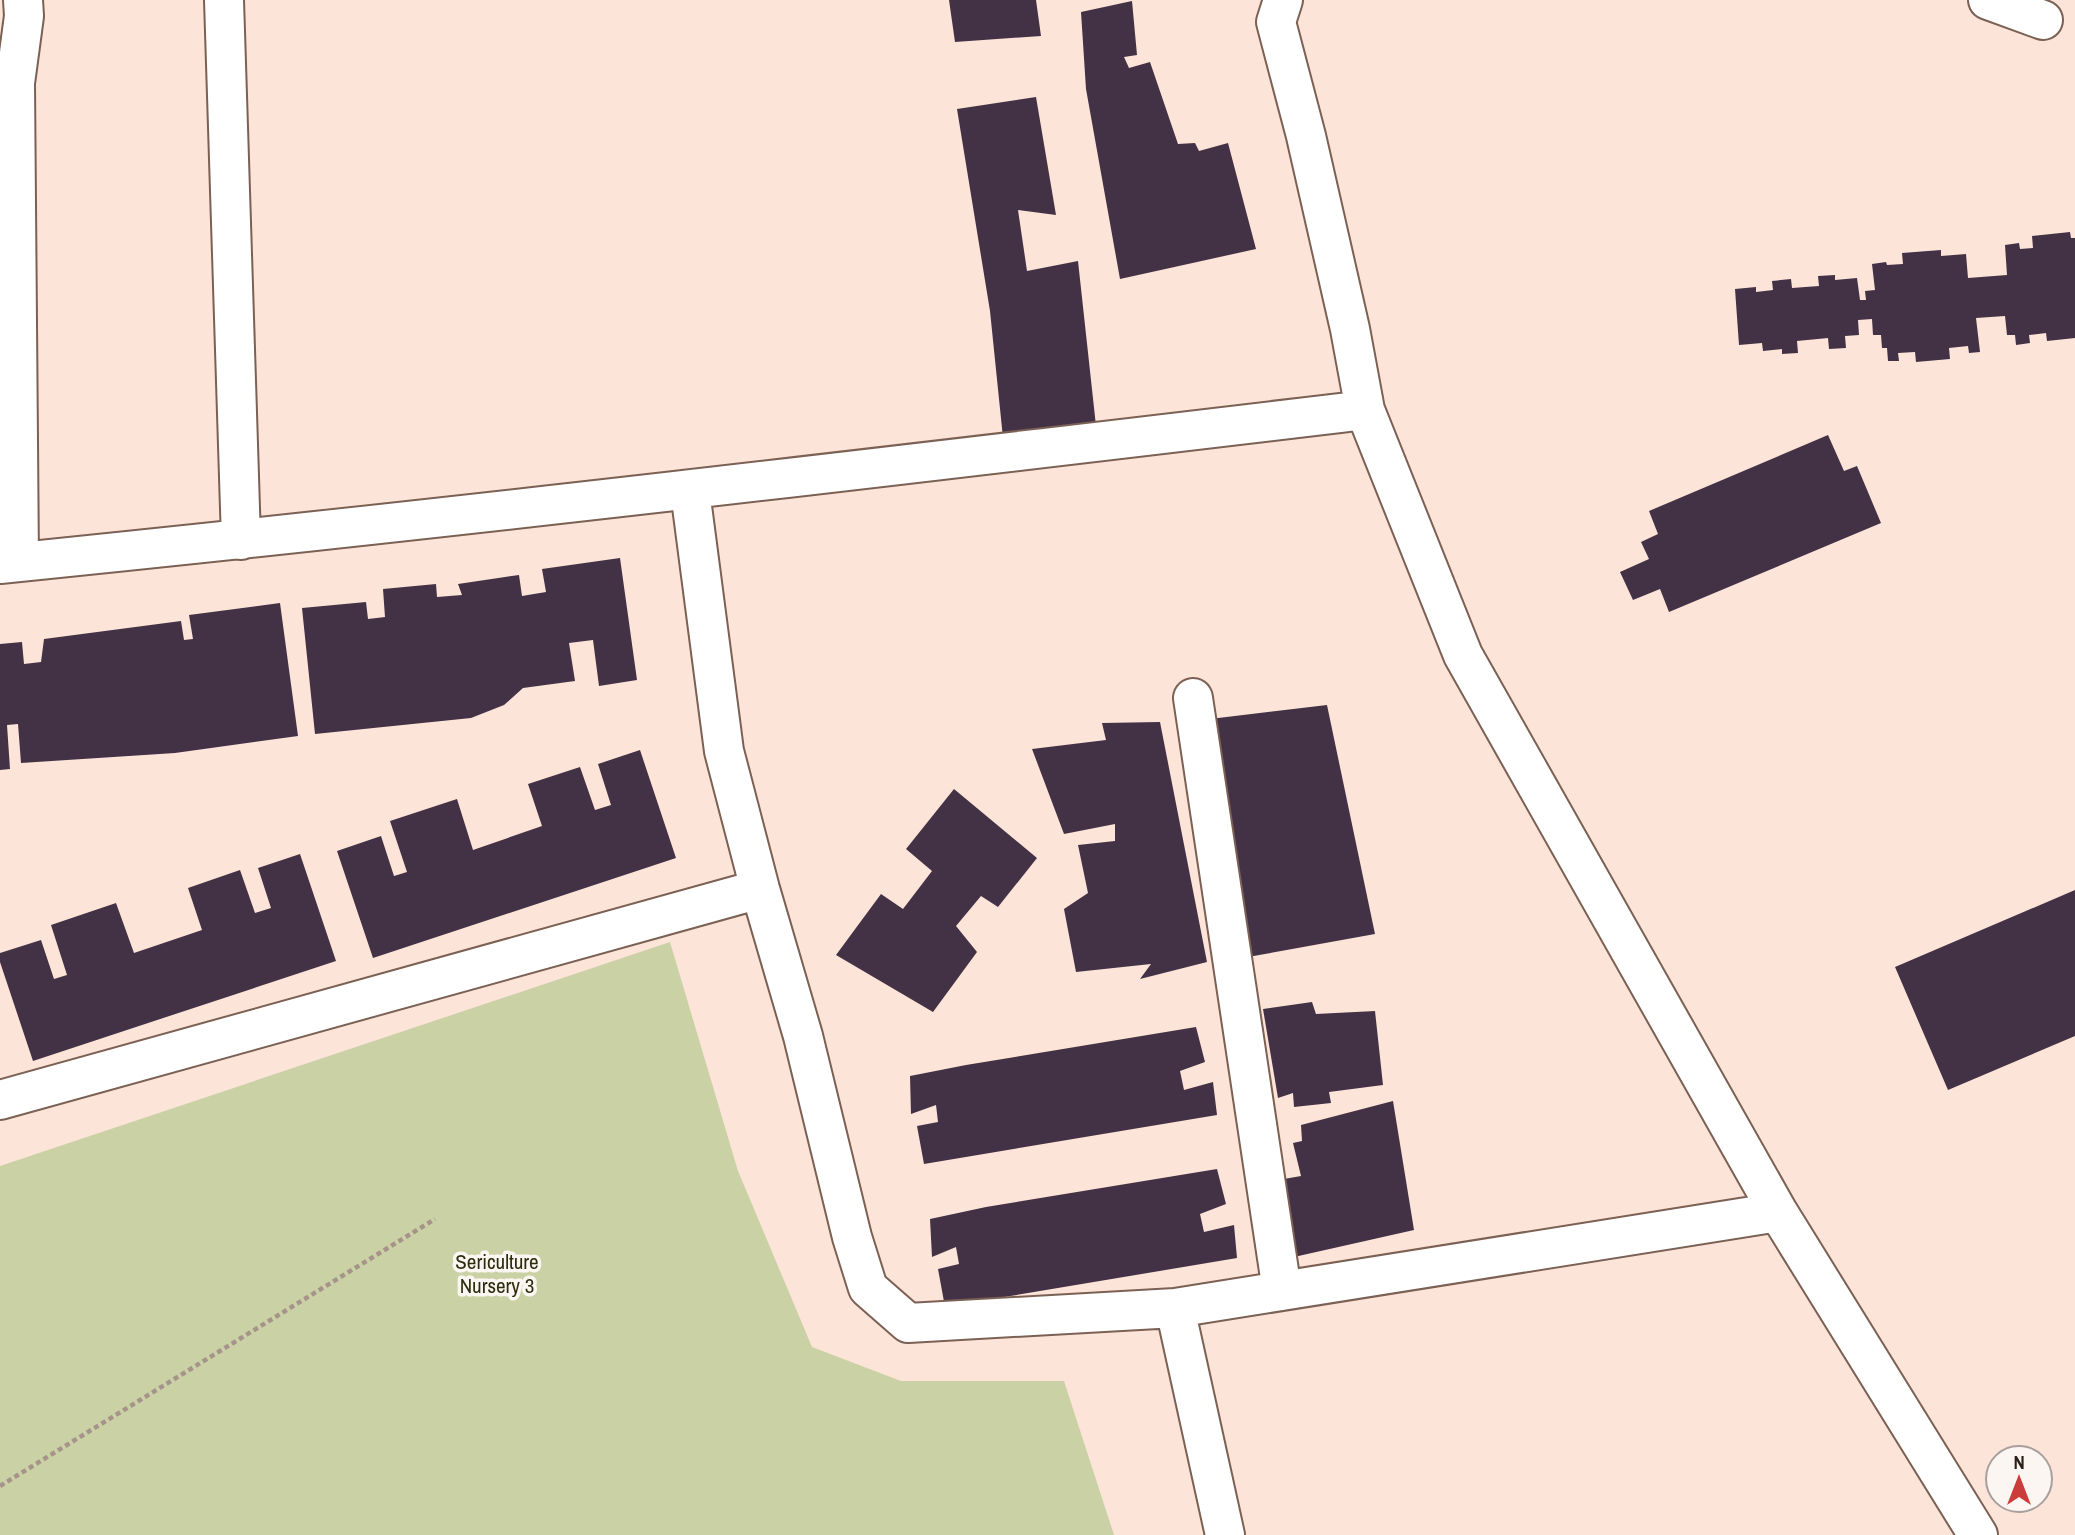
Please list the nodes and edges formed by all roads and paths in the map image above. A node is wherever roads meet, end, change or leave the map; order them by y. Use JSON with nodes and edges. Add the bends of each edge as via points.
{"nodes":[{"id":1,"x":23,"y":0,"type":"edge"},
{"id":2,"x":224,"y":0,"type":"edge"},
{"id":3,"x":1283,"y":0,"type":"edge"},
{"id":4,"x":1988,"y":0,"type":"edge"},
{"id":5,"x":2043,"y":20,"type":"dead end"},
{"id":6,"x":1365,"y":410,"type":"junction"},
{"id":7,"x":690,"y":491,"type":"junction"},
{"id":8,"x":241,"y":540,"type":"junction"},
{"id":9,"x":10,"y":563,"type":"edge"},
{"id":10,"x":1193,"y":698,"type":"dead end"},
{"id":11,"x":760,"y":889,"type":"junction"},
{"id":12,"x":0,"y":1100,"type":"edge"},
{"id":13,"x":1778,"y":1212,"type":"junction"},
{"id":14,"x":435,"y":1219,"type":"dead end"},
{"id":15,"x":1282,"y":1291,"type":"junction"},
{"id":16,"x":1175,"y":1308,"type":"junction"},
{"id":17,"x":0,"y":1486,"type":"edge"},
{"id":18,"x":1224,"y":1535,"type":"edge"},
{"id":19,"x":1978,"y":1535,"type":"edge"}],
"edges":[{"from":1,"to":9,"type":"street","via":[[15,83]]},
{"from":2,"to":8,"type":"street"},
{"from":3,"to":6,"type":"street","via":[[1276,22],[1306,136]]},
{"from":4,"to":5,"type":"street"},
{"from":6,"to":7,"type":"street"},
{"from":6,"to":13,"type":"street","via":[[1463,655]]},
{"from":7,"to":8,"type":"street"},
{"from":7,"to":11,"type":"street","via":[[724,751]]},
{"from":8,"to":9,"type":"street"},
{"from":10,"to":15,"type":"street"},
{"from":11,"to":12,"type":"street"},
{"from":11,"to":16,"type":"street","via":[[868,1288],[908,1323]]},
{"from":13,"to":15,"type":"street"},
{"from":13,"to":19,"type":"street"},
{"from":14,"to":17,"type":"path"},
{"from":15,"to":16,"type":"street"},
{"from":16,"to":18,"type":"street"}]}
